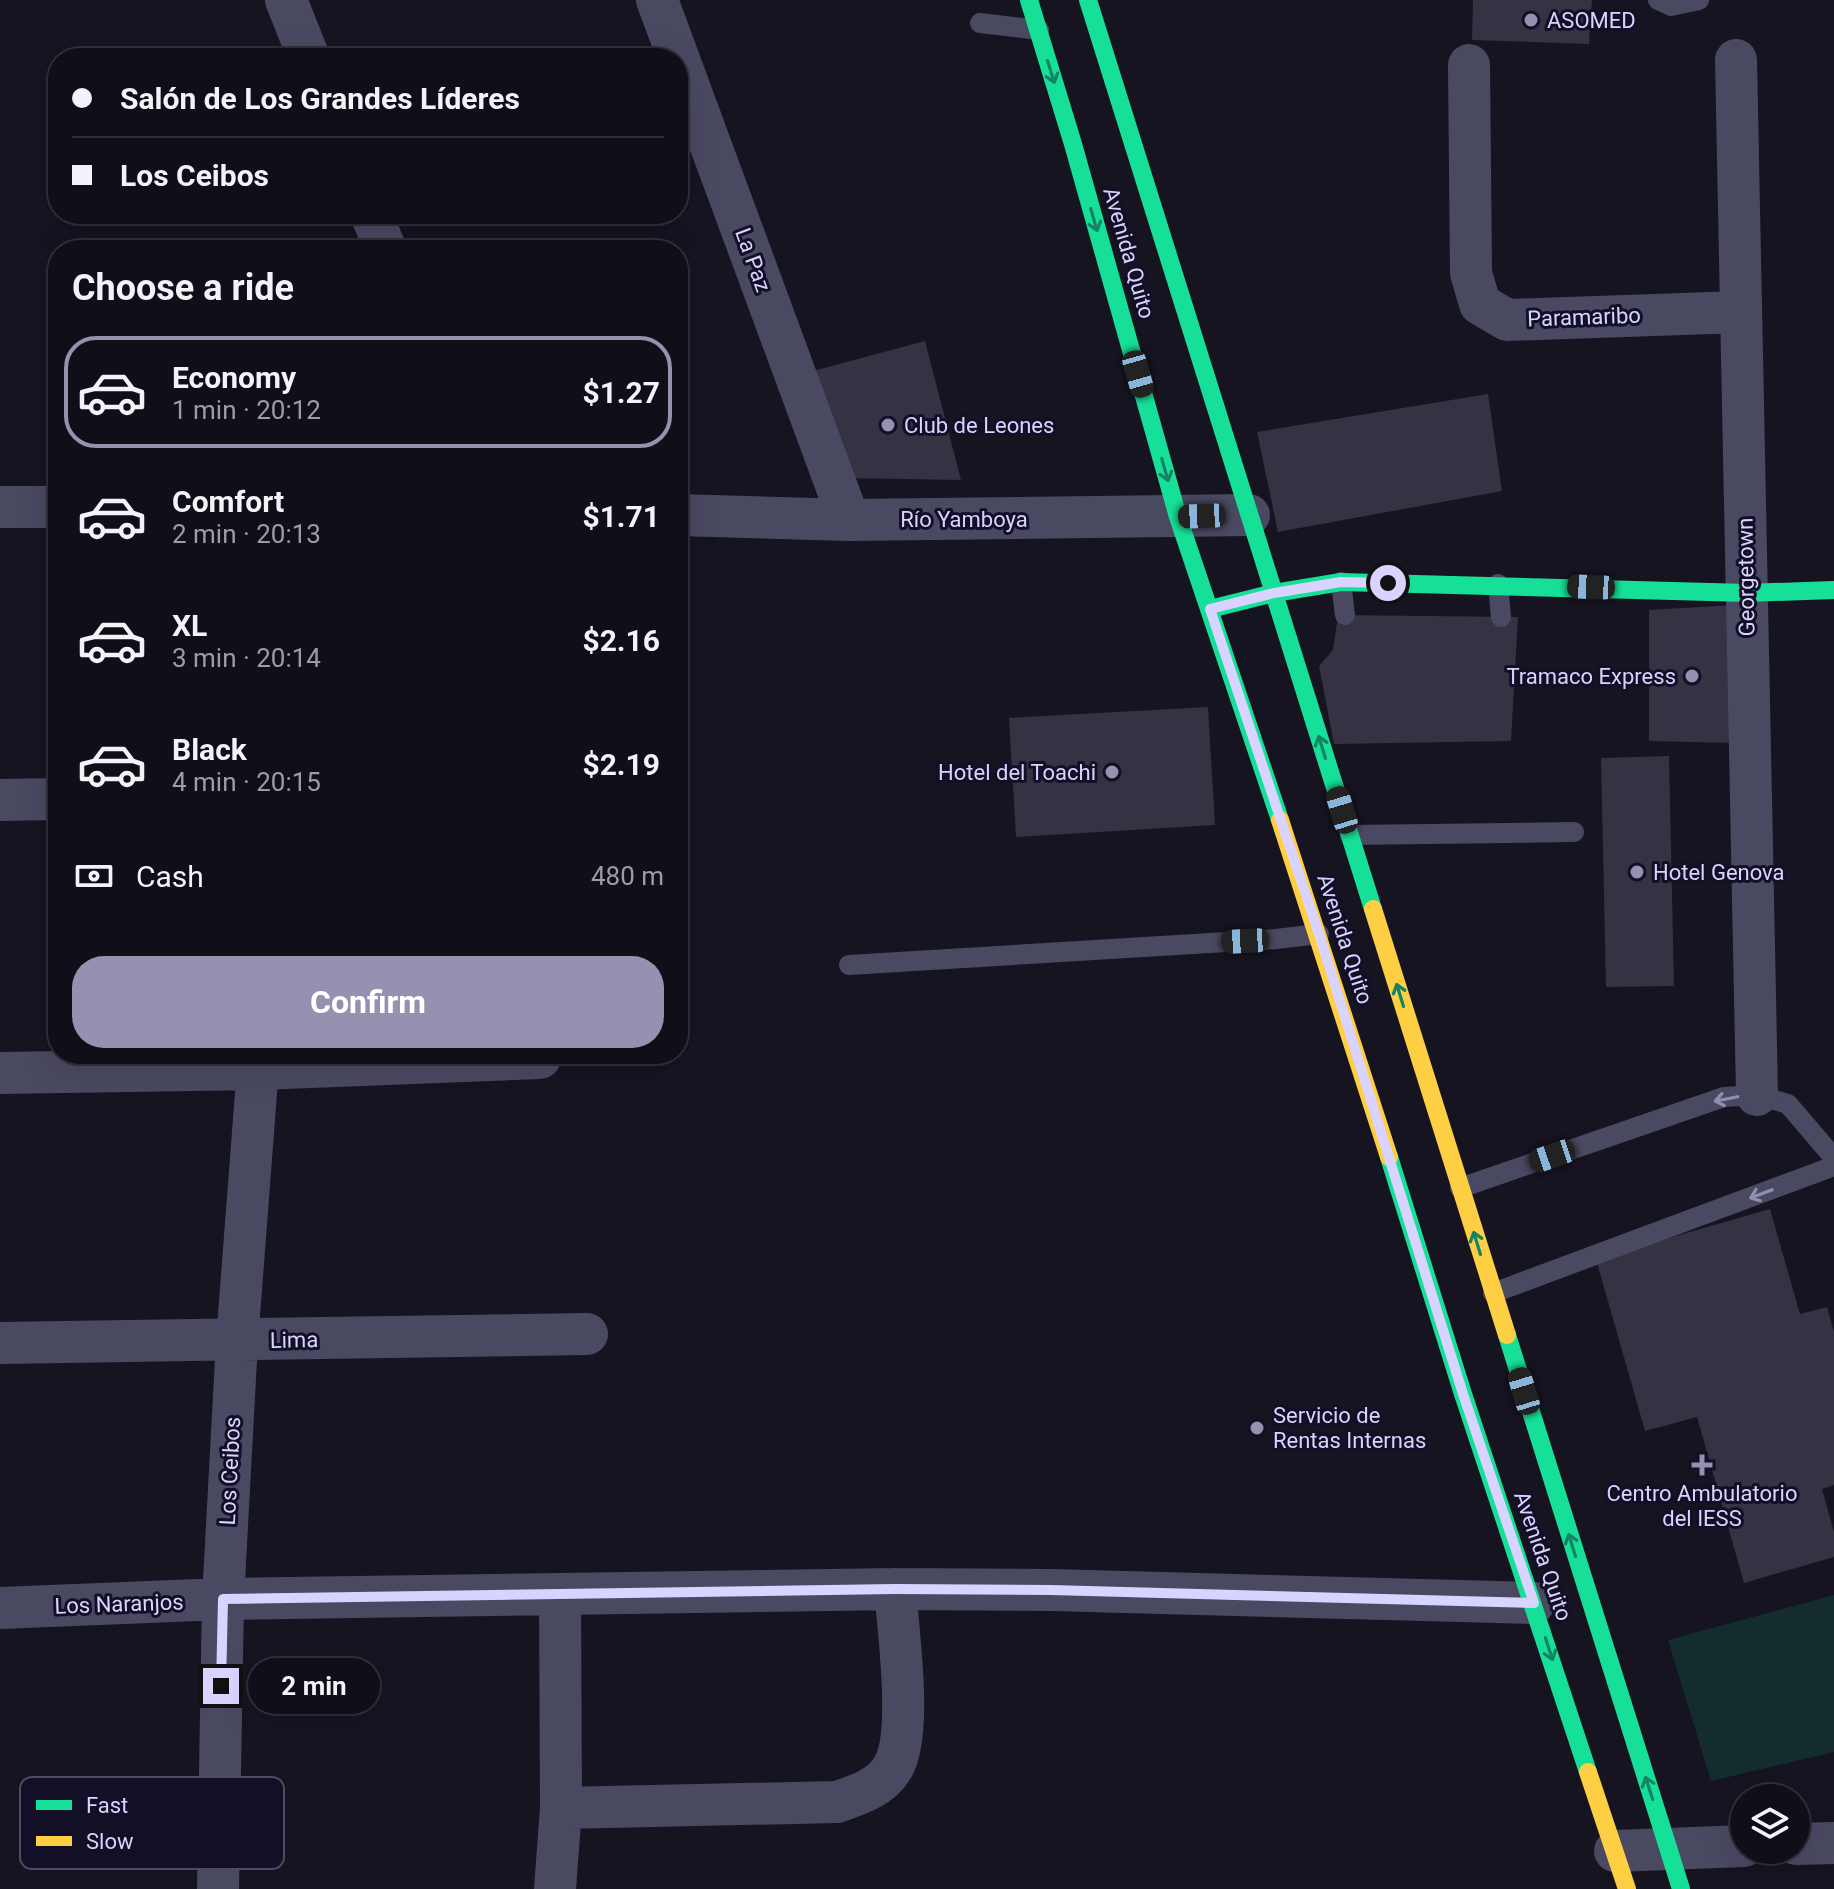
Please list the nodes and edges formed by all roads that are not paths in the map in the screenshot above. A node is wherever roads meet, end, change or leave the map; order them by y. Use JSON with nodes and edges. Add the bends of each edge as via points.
{"nodes":[{"id":1,"x":286,"y":0,"type":"edge"},
{"id":2,"x":657,"y":0,"type":"edge"},
{"id":3,"x":1029,"y":0,"type":"edge"},
{"id":4,"x":1088,"y":0,"type":"edge"},
{"id":5,"x":1658,"y":0,"type":"edge"},
{"id":6,"x":1699,"y":0,"type":"edge"},
{"id":7,"x":980,"y":23,"type":"dead end"},
{"id":8,"x":1039,"y":30,"type":"junction"},
{"id":9,"x":305,"y":48,"type":"edge"},
{"id":10,"x":675,"y":48,"type":"edge"},
{"id":11,"x":1736,"y":60,"type":"dead end"},
{"id":12,"x":1469,"y":65,"type":"dead end"},
{"id":13,"x":688,"y":84,"type":"edge"},
{"id":14,"x":1740,"y":312,"type":"junction"},
{"id":15,"x":0,"y":507,"type":"edge"},
{"id":16,"x":48,"y":507,"type":"edge"},
{"id":17,"x":688,"y":515,"type":"edge"},
{"id":18,"x":1249,"y":515,"type":"junction"},
{"id":19,"x":1178,"y":517,"type":"junction"},
{"id":20,"x":849,"y":520,"type":"junction"},
{"id":21,"x":1341,"y":582,"type":"junction"},
{"id":22,"x":1498,"y":584,"type":"junction"},
{"id":23,"x":1834,"y":590,"type":"edge"},
{"id":24,"x":1274,"y":593,"type":"junction"},
{"id":25,"x":1747,"y":593,"type":"junction"},
{"id":26,"x":1210,"y":609,"type":"junction"},
{"id":27,"x":1345,"y":615,"type":"dead end"},
{"id":28,"x":1501,"y":617,"type":"dead end"},
{"id":29,"x":48,"y":799,"type":"edge"},
{"id":30,"x":0,"y":800,"type":"edge"},
{"id":31,"x":1574,"y":832,"type":"dead end"},
{"id":32,"x":1350,"y":835,"type":"junction"},
{"id":33,"x":1319,"y":934,"type":"junction"},
{"id":34,"x":849,"y":965,"type":"dead end"},
{"id":35,"x":212,"y":1064,"type":"edge"},
{"id":36,"x":259,"y":1064,"type":"edge"},
{"id":37,"x":0,"y":1073,"type":"edge"},
{"id":38,"x":1757,"y":1095,"type":"junction"},
{"id":39,"x":1834,"y":1158,"type":"edge"},
{"id":40,"x":1834,"y":1166,"type":"edge"},
{"id":41,"x":1460,"y":1188,"type":"junction"},
{"id":42,"x":1493,"y":1293,"type":"junction"},
{"id":43,"x":587,"y":1334,"type":"dead end"},
{"id":44,"x":237,"y":1341,"type":"junction"},
{"id":45,"x":0,"y":1343,"type":"edge"},
{"id":46,"x":895,"y":1589,"type":"junction"},
{"id":47,"x":560,"y":1596,"type":"junction"},
{"id":48,"x":223,"y":1599,"type":"junction"},
{"id":49,"x":1534,"y":1603,"type":"junction"},
{"id":50,"x":0,"y":1608,"type":"edge"},
{"id":51,"x":220,"y":1777,"type":"edge"},
{"id":52,"x":561,"y":1808,"type":"junction"},
{"id":53,"x":1834,"y":1843,"type":"edge"},
{"id":54,"x":1810,"y":1844,"type":"edge"},
{"id":55,"x":1730,"y":1847,"type":"edge"},
{"id":56,"x":1669,"y":1849,"type":"junction"},
{"id":57,"x":218,"y":1869,"type":"edge"},
{"id":58,"x":1621,"y":1870,"type":"edge"},
{"id":59,"x":218,"y":1889,"type":"edge"},
{"id":60,"x":555,"y":1889,"type":"edge"},
{"id":61,"x":1681,"y":1889,"type":"edge"}],
"edges":[{"from":1,"to":9,"type":"street"},
{"from":2,"to":10,"type":"street","name":"La Paz"},
{"from":3,"to":8,"type":"main road","name":"Avenida Quito"},
{"from":4,"to":18,"type":"main road","name":"Avenida Quito"},
{"from":5,"to":6,"type":"lane","via":[[1671,6]]},
{"from":7,"to":8,"type":"lane"},
{"from":8,"to":19,"type":"main road","name":"Avenida Quito","one_way":true},
{"from":11,"to":14,"type":"street","name":"Georgetown"},
{"from":12,"to":14,"type":"street","name":"Paramaribo","via":[[1471,273],[1480,304],[1507,320]]},
{"from":13,"to":20,"type":"street","name":"La Paz"},
{"from":14,"to":25,"type":"street","name":"Georgetown"},
{"from":15,"to":16,"type":"street"},
{"from":17,"to":20,"type":"street","name":"Río Yamboya"},
{"from":18,"to":19,"type":"street","name":"Río Yamboya"},
{"from":18,"to":24,"type":"main road","name":"Avenida Quito"},
{"from":19,"to":20,"type":"street","name":"Río Yamboya"},
{"from":19,"to":26,"type":"main road","name":"Avenida Quito"},
{"from":21,"to":22,"type":"main road"},
{"from":21,"to":24,"type":"main road"},
{"from":21,"to":27,"type":"lane"},
{"from":22,"to":25,"type":"main road"},
{"from":22,"to":28,"type":"lane"},
{"from":23,"to":25,"type":"main road"},
{"from":24,"to":26,"type":"main road"},
{"from":32,"to":24,"type":"main road","name":"Avenida Quito","one_way":true,"via":[[1319,711]]},
{"from":25,"to":38,"type":"street","name":"Georgetown"},
{"from":26,"to":33,"type":"main road","name":"Avenida Quito"},
{"from":29,"to":30,"type":"street"},
{"from":31,"to":32,"type":"lane"},
{"from":41,"to":32,"type":"main road","name":"Avenida Quito","one_way":true},
{"from":33,"to":34,"type":"lane"},
{"from":33,"to":49,"type":"main road","name":"Avenida Quito"},
{"from":35,"to":37,"type":"street"},
{"from":36,"to":44,"type":"street","name":"Los Ceibos"},
{"from":38,"to":39,"type":"lane","via":[[1788,1104]]},
{"from":38,"to":41,"type":"lane","one_way":true,"via":[[1724,1097]]},
{"from":40,"to":42,"type":"lane","one_way":true},
{"from":42,"to":41,"type":"main road","name":"Avenida Quito","one_way":true},
{"from":56,"to":42,"type":"main road","name":"Avenida Quito","one_way":true},
{"from":43,"to":44,"type":"street","name":"Lima"},
{"from":44,"to":45,"type":"street","name":"Lima"},
{"from":44,"to":48,"type":"street","name":"Los Ceibos"},
{"from":46,"to":47,"type":"street","name":"Los Naranjos"},
{"from":46,"to":49,"type":"street","name":"Los Naranjos"},
{"from":46,"to":52,"type":"street","via":[[901,1742],[893,1768],[869,1790],[837,1802]]},
{"from":47,"to":48,"type":"street","name":"Los Naranjos"},
{"from":47,"to":52,"type":"street"},
{"from":48,"to":50,"type":"street","name":"Los Naranjos"},
{"from":48,"to":51,"type":"street","name":"Los Ceibos"},
{"from":49,"to":58,"type":"main road","name":"Avenida Quito","one_way":true},
{"from":52,"to":60,"type":"street"},
{"from":53,"to":54,"type":"street"},
{"from":55,"to":56,"type":"street"},
{"from":56,"to":58,"type":"street"},
{"from":56,"to":61,"type":"main road","name":"Avenida Quito"},
{"from":57,"to":59,"type":"street","name":"Los Ceibos"}]}
